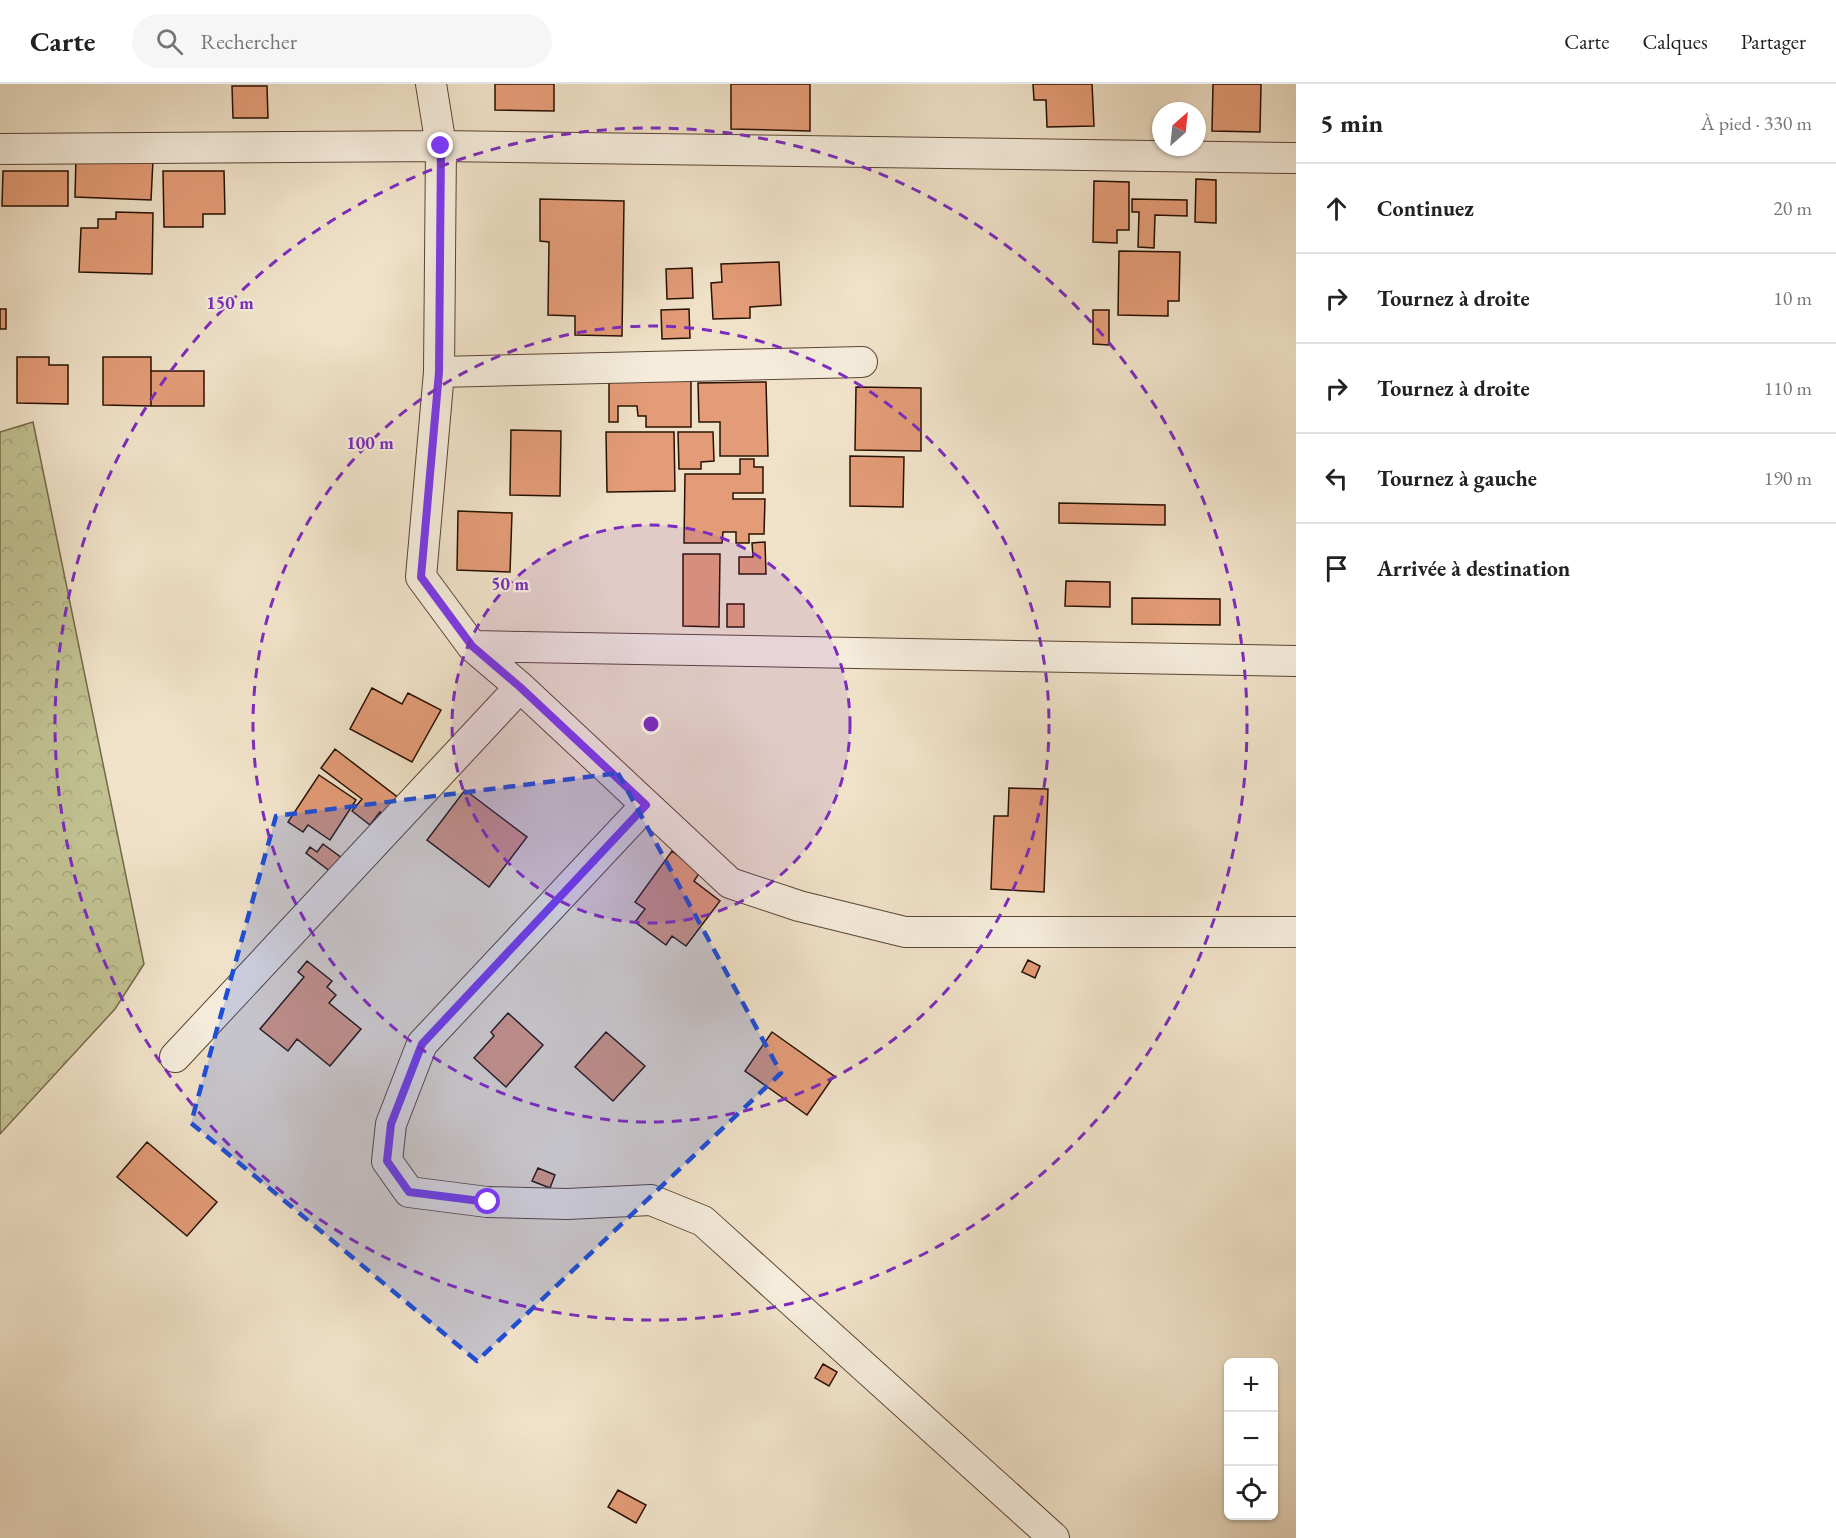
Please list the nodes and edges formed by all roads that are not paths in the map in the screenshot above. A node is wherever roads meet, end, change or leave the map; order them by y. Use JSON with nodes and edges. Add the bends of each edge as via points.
{"nodes":[{"id":1,"x":431,"y":84,"type":"edge"},
{"id":2,"x":441,"y":146,"type":"junction"},
{"id":3,"x":0,"y":149,"type":"edge"},
{"id":4,"x":1296,"y":158,"type":"edge"},
{"id":5,"x":862,"y":362,"type":"dead end"},
{"id":6,"x":439,"y":372,"type":"junction"},
{"id":7,"x":472,"y":646,"type":"junction"},
{"id":8,"x":1296,"y":661,"type":"edge"},
{"id":9,"x":520,"y":687,"type":"junction"},
{"id":10,"x":646,"y":805,"type":"junction"},
{"id":11,"x":1296,"y":932,"type":"edge"},
{"id":12,"x":175,"y":1057,"type":"dead end"},
{"id":13,"x":1054,"y":1538,"type":"edge"}],
"edges":[{"from":1,"to":2,"type":"street"},
{"from":2,"to":3,"type":"street"},
{"from":2,"to":4,"type":"street"},
{"from":2,"to":6,"type":"street"},
{"from":5,"to":6,"type":"street"},
{"from":6,"to":7,"type":"street","via":[[421,577]]},
{"from":7,"to":8,"type":"street"},
{"from":7,"to":9,"type":"street"},
{"from":9,"to":10,"type":"street"},
{"from":9,"to":12,"type":"street"},
{"from":10,"to":11,"type":"street","via":[[730,883],[799,906],[905,932]]},
{"from":10,"to":13,"type":"street","via":[[422,1044],[391,1124],[387,1161],[409,1192],[488,1202],[651,1200],[703,1221]]}]}
